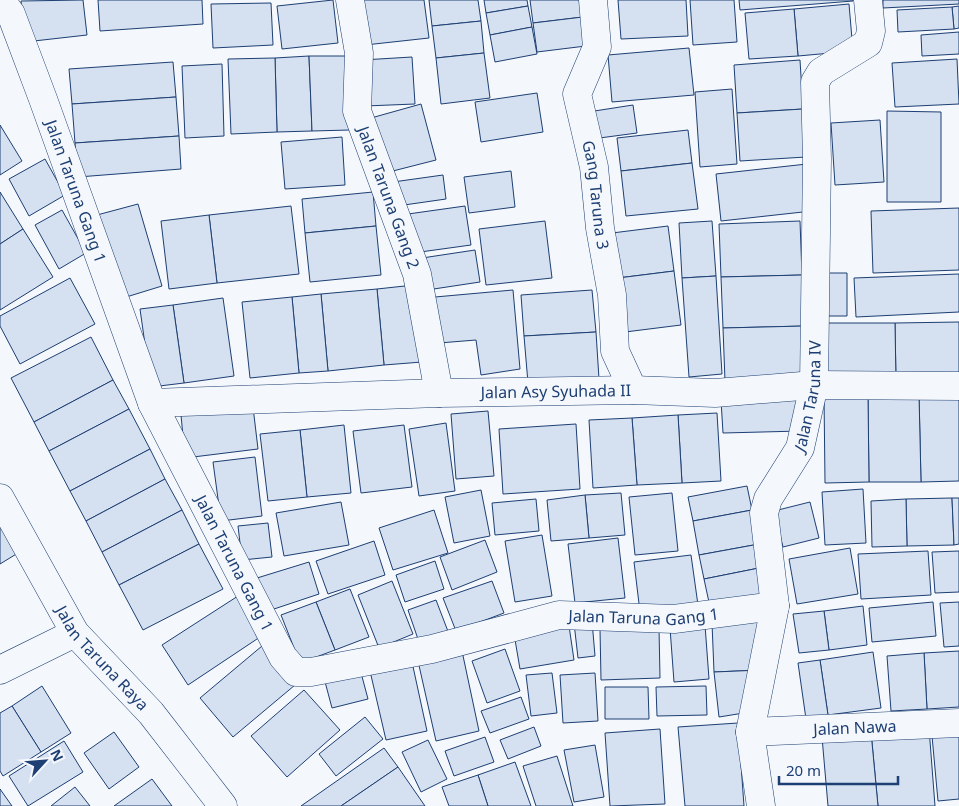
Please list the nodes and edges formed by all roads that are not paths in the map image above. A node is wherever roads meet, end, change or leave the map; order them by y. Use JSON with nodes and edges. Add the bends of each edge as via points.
{"nodes":[{"id":1,"x":1,"y":0,"type":"edge"},
{"id":2,"x":350,"y":0,"type":"edge"},
{"id":3,"x":593,"y":0,"type":"edge"},
{"id":4,"x":868,"y":0,"type":"edge"},
{"id":5,"x":814,"y":385,"type":"junction"},
{"id":6,"x":959,"y":386,"type":"edge"},
{"id":7,"x":633,"y":390,"type":"junction"},
{"id":8,"x":439,"y":393,"type":"junction"},
{"id":9,"x":152,"y":403,"type":"junction"},
{"id":10,"x":0,"y":498,"type":"edge"},
{"id":11,"x":774,"y":606,"type":"junction"},
{"id":12,"x":75,"y":633,"type":"junction"},
{"id":13,"x":0,"y":670,"type":"edge"},
{"id":14,"x":959,"y":723,"type":"edge"},
{"id":15,"x":750,"y":732,"type":"junction"},
{"id":16,"x":223,"y":806,"type":"edge"},
{"id":17,"x":761,"y":806,"type":"edge"}],
"edges":[{"from":1,"to":9,"type":"street","name":"Jalan Taruna Gang 1","via":[[14,22]]},
{"from":2,"to":8,"type":"street","name":"Jalan Taruna Gang 2","via":[[358,53],[357,111],[417,274]]},
{"from":3,"to":7,"type":"street","name":"Gang Taruna 3","via":[[597,47],[577,94],[594,167],[600,228],[612,295],[615,351]]},
{"from":4,"to":5,"type":"street","name":"Jalan Taruna IV","via":[[871,31],[868,43],[821,72],[815,82]]},
{"from":5,"to":6,"type":"street","name":"Jalan Asy Syuhada II"},
{"from":5,"to":7,"type":"street","name":"Jalan Asy Syuhada II","via":[[715,393]]},
{"from":5,"to":11,"type":"street","name":"Jalan Taruna IV","via":[[800,448],[768,499],[764,513]]},
{"from":7,"to":8,"type":"street","name":"Jalan Asy Syuhada II"},
{"from":8,"to":9,"type":"street","name":"Jalan Asy Syuhada II"},
{"from":9,"to":11,"type":"street","name":"Jalan Taruna Gang 1","via":[[283,657],[296,672],[311,672],[432,649],[559,615],[674,619]]},
{"from":10,"to":12,"type":"street","name":"Jalan Taruna Raya"},
{"from":11,"to":15,"type":"street","name":"Jalan Taruna IV"},
{"from":12,"to":13,"type":"street"},
{"from":12,"to":16,"type":"street","name":"Jalan Taruna Raya","via":[[151,713]]},
{"from":14,"to":15,"type":"street","name":"Jalan Nawa"},
{"from":15,"to":17,"type":"street","name":"Jalan Taruna IV"}]}
